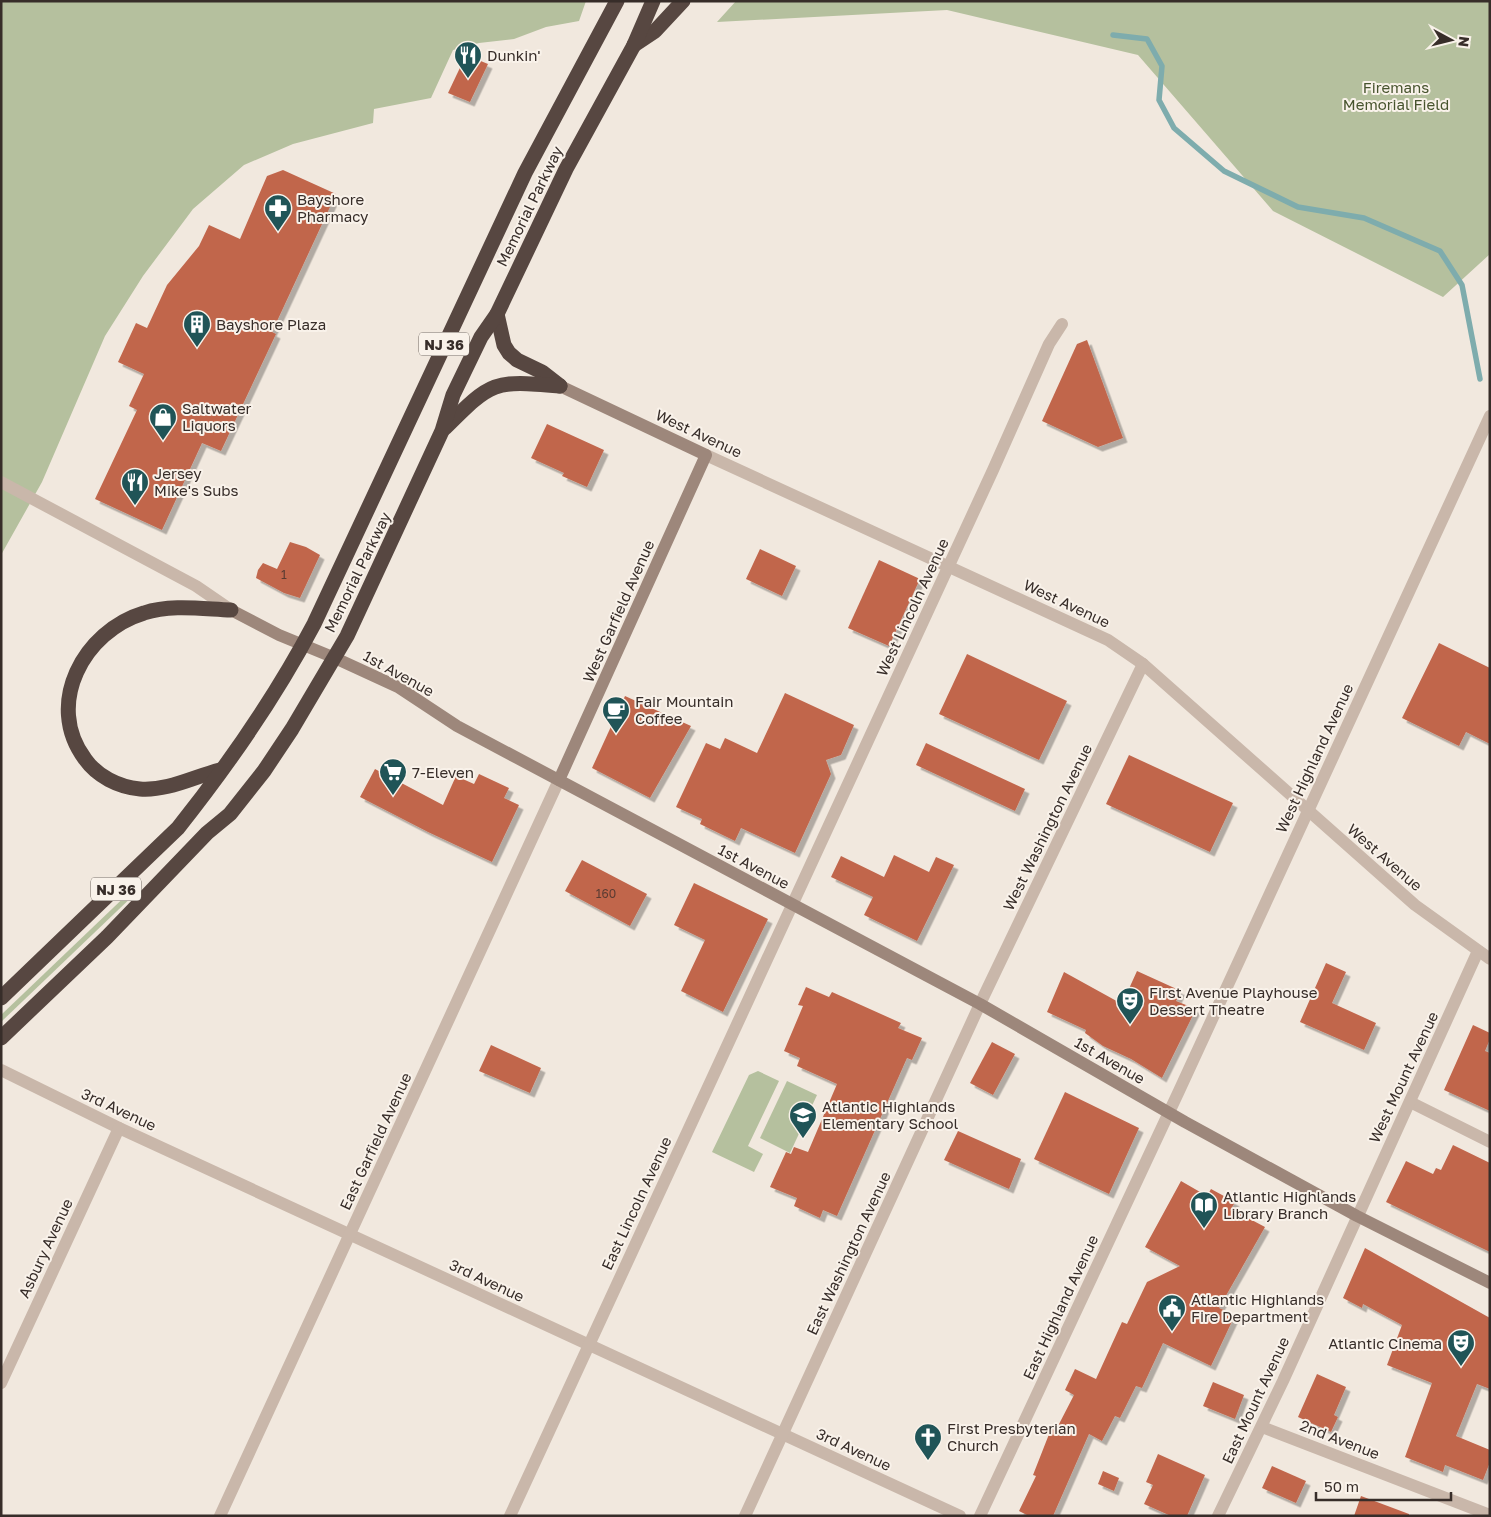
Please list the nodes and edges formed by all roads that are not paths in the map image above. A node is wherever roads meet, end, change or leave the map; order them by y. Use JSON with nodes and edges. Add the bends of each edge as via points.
{"nodes":[{"id":1,"x":618,"y":1,"type":"edge"},
{"id":2,"x":653,"y":1,"type":"edge"},
{"id":3,"x":684,"y":1,"type":"edge"},
{"id":4,"x":634,"y":46,"type":"junction"},
{"id":5,"x":496,"y":314,"type":"junction"},
{"id":6,"x":1062,"y":324,"type":"dead end"},
{"id":7,"x":560,"y":386,"type":"junction"},
{"id":8,"x":1490,"y":416,"type":"edge"},
{"id":9,"x":442,"y":431,"type":"junction"},
{"id":10,"x":706,"y":455,"type":"junction"},
{"id":11,"x":1,"y":482,"type":"edge"},
{"id":12,"x":949,"y":566,"type":"junction"},
{"id":13,"x":231,"y":610,"type":"junction"},
{"id":14,"x":303,"y":645,"type":"junction"},
{"id":15,"x":335,"y":658,"type":"junction"},
{"id":16,"x":1143,"y":664,"type":"junction"},
{"id":17,"x":220,"y":770,"type":"junction"},
{"id":18,"x":560,"y":780,"type":"junction"},
{"id":19,"x":1308,"y":812,"type":"junction"},
{"id":20,"x":792,"y":905,"type":"junction"},
{"id":21,"x":1478,"y":951,"type":"junction"},
{"id":22,"x":1490,"y":959,"type":"edge"},
{"id":23,"x":1,"y":998,"type":"edge"},
{"id":24,"x":980,"y":1004,"type":"junction"},
{"id":25,"x":1,"y":1038,"type":"edge"},
{"id":26,"x":1,"y":1070,"type":"edge"},
{"id":27,"x":1410,"y":1102,"type":"junction"},
{"id":28,"x":1169,"y":1113,"type":"junction"},
{"id":29,"x":119,"y":1128,"type":"junction"},
{"id":30,"x":1490,"y":1142,"type":"edge"},
{"id":31,"x":1357,"y":1216,"type":"junction"},
{"id":32,"x":350,"y":1234,"type":"junction"},
{"id":33,"x":1490,"y":1284,"type":"edge"},
{"id":34,"x":588,"y":1345,"type":"junction"},
{"id":35,"x":1,"y":1383,"type":"edge"},
{"id":36,"x":1262,"y":1427,"type":"junction"},
{"id":37,"x":782,"y":1434,"type":"junction"},
{"id":38,"x":1490,"y":1515,"type":"edge"},
{"id":39,"x":220,"y":1516,"type":"edge"},
{"id":40,"x":510,"y":1516,"type":"edge"},
{"id":41,"x":745,"y":1516,"type":"edge"},
{"id":42,"x":960,"y":1516,"type":"edge"},
{"id":43,"x":980,"y":1516,"type":"edge"},
{"id":44,"x":1218,"y":1516,"type":"edge"}],
"edges":[{"from":1,"to":14,"type":"highway","name":"Memorial Parkway","number":"NJ 36","via":[[525,173]]},
{"from":2,"to":4,"type":"highway","number":"NJ 36"},
{"from":3,"to":4,"type":"highway","via":[[655,31]]},
{"from":4,"to":5,"type":"highway","name":"Memorial Parkway","number":"NJ 36","via":[[566,169]]},
{"from":5,"to":7,"type":"highway","via":[[509,353]]},
{"from":5,"to":9,"type":"highway","name":"Memorial Parkway","number":"NJ 36","via":[[481,337],[454,395]]},
{"from":6,"to":12,"type":"street","name":"West Lincoln Avenue","via":[[1049,344]]},
{"from":7,"to":9,"type":"highway","via":[[516,382],[491,388],[478,395]]},
{"from":7,"to":10,"type":"street","name":"West Avenue"},
{"from":8,"to":19,"type":"street","name":"West Highland Avenue"},
{"from":9,"to":15,"type":"highway","name":"Memorial Parkway","number":"NJ 36"},
{"from":10,"to":12,"type":"street","name":"West Avenue"},
{"from":10,"to":18,"type":"street","name":"West Garfield Avenue"},
{"from":11,"to":13,"type":"street","name":"1st Avenue","via":[[196,586]]},
{"from":12,"to":16,"type":"street","name":"West Avenue","via":[[1108,640]]},
{"from":12,"to":20,"type":"street","name":"West Lincoln Avenue"},
{"from":13,"to":14,"type":"street","name":"1st Avenue"},
{"from":13,"to":17,"type":"highway","via":[[163,609],[128,619],[111,630],[86,655],[76,670],[67,701],[67,718],[77,749],[100,775],[118,784],[156,789]]},
{"from":14,"to":15,"type":"street","name":"1st Avenue"},
{"from":14,"to":17,"type":"highway","name":"Memorial Parkway","number":"NJ 36"},
{"from":15,"to":18,"type":"street","name":"1st Avenue","via":[[398,687],[457,726]]},
{"from":15,"to":25,"type":"highway","name":"Memorial Parkway","number":"NJ 36","via":[[282,743],[230,814],[206,833],[113,930]]},
{"from":16,"to":19,"type":"street","name":"West Avenue"},
{"from":16,"to":24,"type":"street","name":"West Washington Avenue"},
{"from":17,"to":23,"type":"highway","name":"Memorial Parkway","number":"NJ 36","via":[[178,828]]},
{"from":18,"to":20,"type":"street","name":"1st Avenue"},
{"from":18,"to":32,"type":"street","name":"East Garfield Avenue"},
{"from":19,"to":21,"type":"street","name":"West Avenue","via":[[1414,905]]},
{"from":19,"to":28,"type":"street","name":"West Highland Avenue"},
{"from":20,"to":24,"type":"street","name":"1st Avenue"},
{"from":20,"to":34,"type":"street","name":"East Lincoln Avenue"},
{"from":21,"to":22,"type":"street","name":"West Avenue"},
{"from":21,"to":27,"type":"street","name":"West Mount Avenue"},
{"from":24,"to":28,"type":"street","name":"1st Avenue"},
{"from":24,"to":37,"type":"street","name":"East Washington Avenue"},
{"from":26,"to":29,"type":"street","name":"3rd Avenue"},
{"from":27,"to":30,"type":"street"},
{"from":27,"to":31,"type":"street","name":"West Mount Avenue"},
{"from":28,"to":31,"type":"street","name":"1st Avenue"},
{"from":28,"to":43,"type":"street","name":"East Highland Avenue"},
{"from":29,"to":32,"type":"street","name":"3rd Avenue"},
{"from":29,"to":35,"type":"street","name":"Asbury Avenue"},
{"from":31,"to":33,"type":"street","name":"1st Avenue"},
{"from":31,"to":36,"type":"street","name":"East Mount Avenue"},
{"from":32,"to":34,"type":"street","name":"3rd Avenue"},
{"from":32,"to":39,"type":"street","name":"East Garfield Avenue"},
{"from":34,"to":37,"type":"street","name":"3rd Avenue"},
{"from":34,"to":40,"type":"street","name":"East Lincoln Avenue"},
{"from":36,"to":38,"type":"street","name":"2nd Avenue"},
{"from":36,"to":44,"type":"street","name":"East Mount Avenue"},
{"from":37,"to":41,"type":"street","name":"East Washington Avenue"},
{"from":37,"to":42,"type":"street","name":"3rd Avenue"}]}
